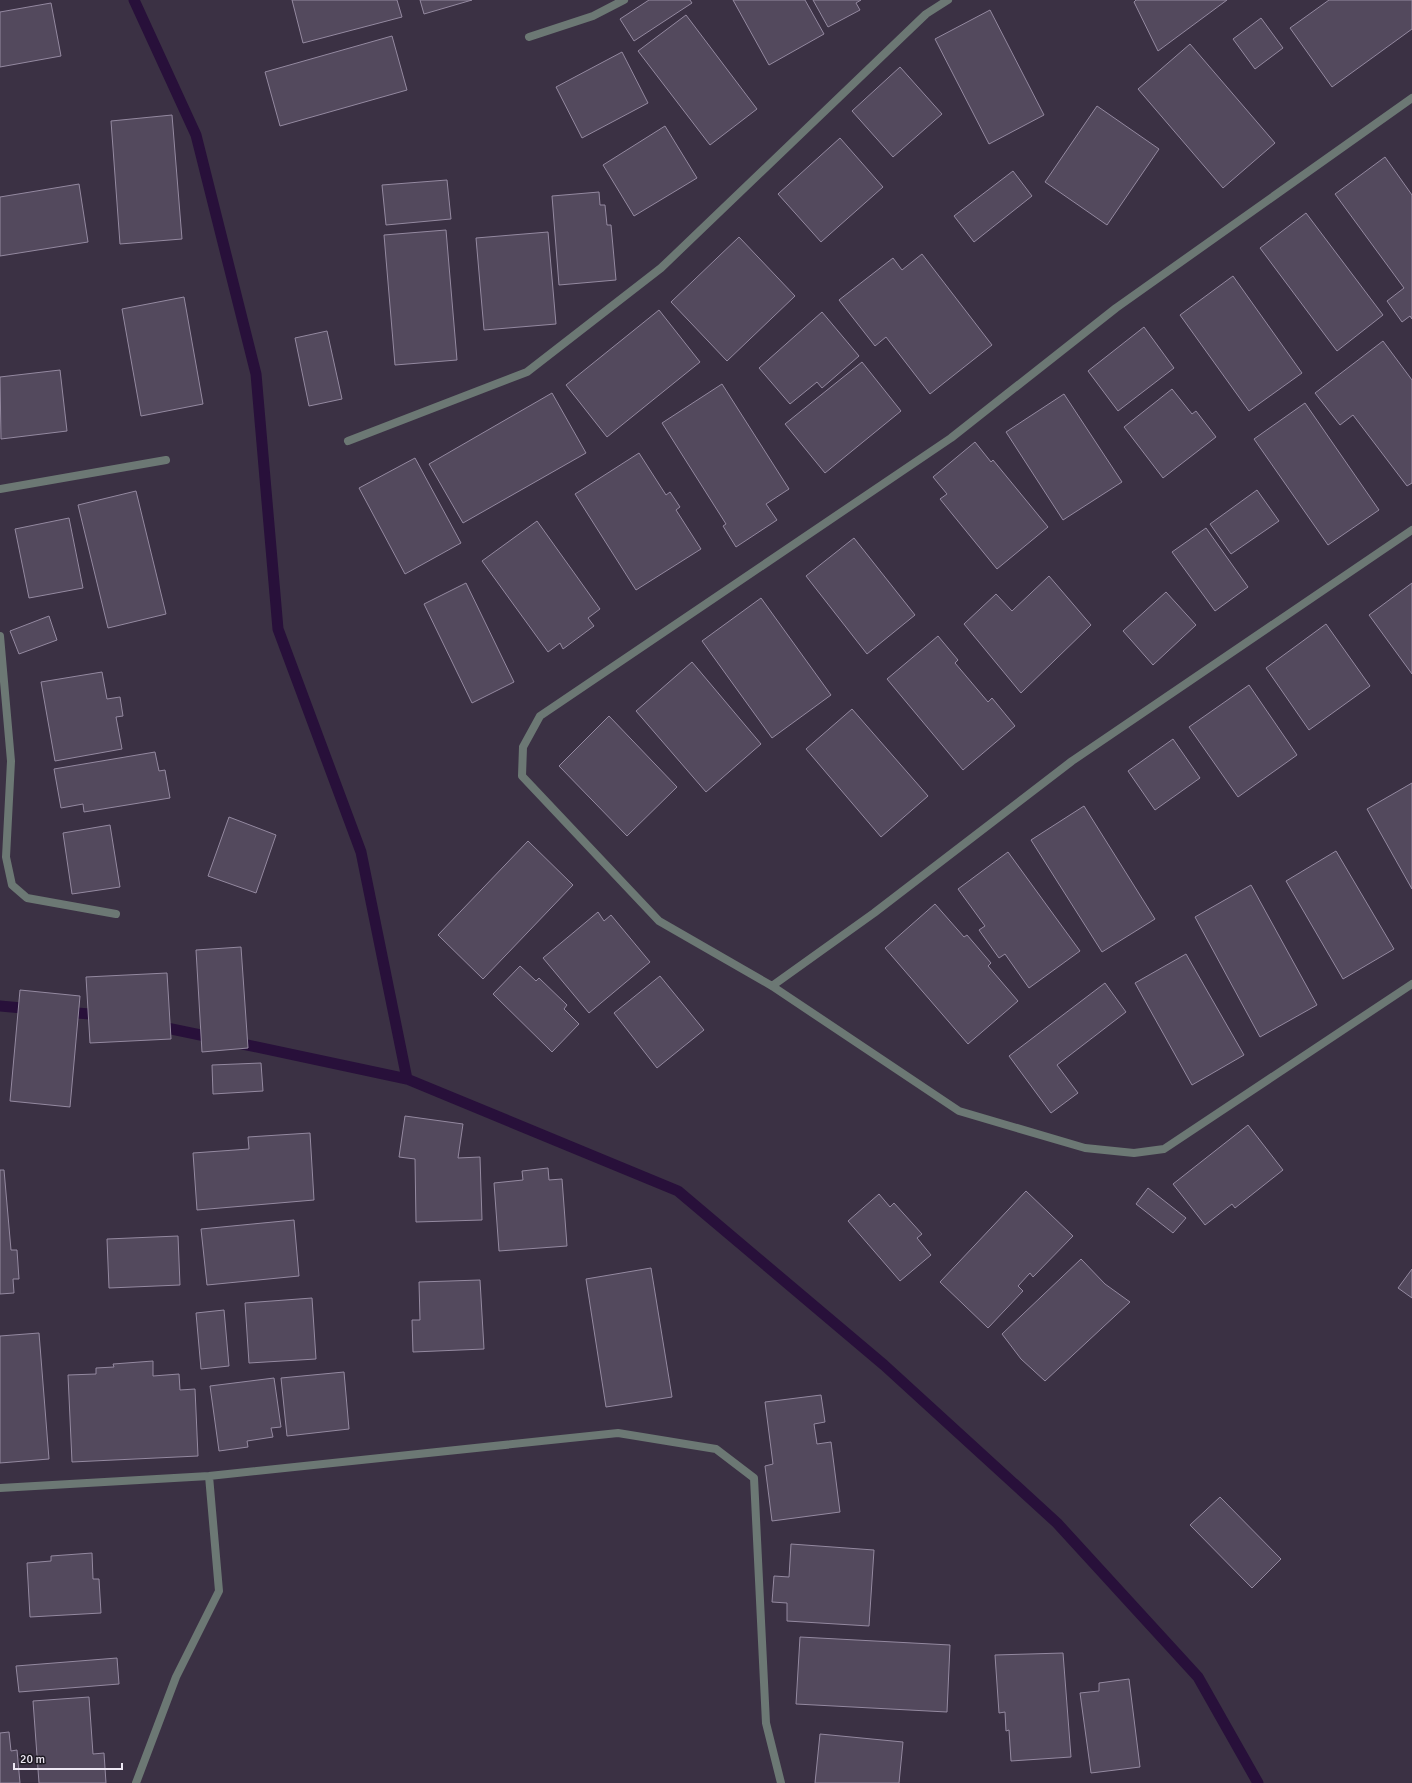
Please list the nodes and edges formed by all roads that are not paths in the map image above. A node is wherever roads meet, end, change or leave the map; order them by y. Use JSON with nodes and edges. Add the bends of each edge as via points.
{"nodes":[{"id":1,"x":624,"y":0,"type":"edge"},
{"id":2,"x":948,"y":0,"type":"edge"},
{"id":3,"x":529,"y":37,"type":"dead end"},
{"id":4,"x":1412,"y":98,"type":"edge"},
{"id":5,"x":348,"y":441,"type":"dead end"},
{"id":6,"x":166,"y":460,"type":"dead end"},
{"id":7,"x":0,"y":489,"type":"edge"},
{"id":8,"x":1412,"y":530,"type":"edge"},
{"id":9,"x":0,"y":636,"type":"edge"},
{"id":10,"x":116,"y":914,"type":"dead end"},
{"id":11,"x":1412,"y":984,"type":"edge"},
{"id":12,"x":772,"y":986,"type":"junction"},
{"id":13,"x":209,"y":1476,"type":"junction"},
{"id":14,"x":0,"y":1488,"type":"edge"},
{"id":15,"x":136,"y":1783,"type":"edge"},
{"id":16,"x":781,"y":1783,"type":"edge"}],
"edges":[{"from":1,"to":3,"type":"street","via":[[593,16]]},
{"from":2,"to":5,"type":"street","via":[[926,14],[661,268],[528,372]]},
{"from":4,"to":12,"type":"street","via":[[1116,308],[951,438],[540,716],[523,747],[522,776],[659,921]]},
{"from":6,"to":7,"type":"street"},
{"from":8,"to":12,"type":"street","via":[[1072,761],[874,913]]},
{"from":9,"to":10,"type":"street","via":[[11,761],[6,857],[12,885],[27,898]]},
{"from":11,"to":12,"type":"street","via":[[1164,1149],[1134,1153],[1085,1148],[959,1111]]},
{"from":13,"to":14,"type":"street"},
{"from":13,"to":15,"type":"street","via":[[219,1591],[176,1677]]},
{"from":13,"to":16,"type":"street","via":[[618,1433],[716,1448],[754,1478],[766,1724]]}]}
